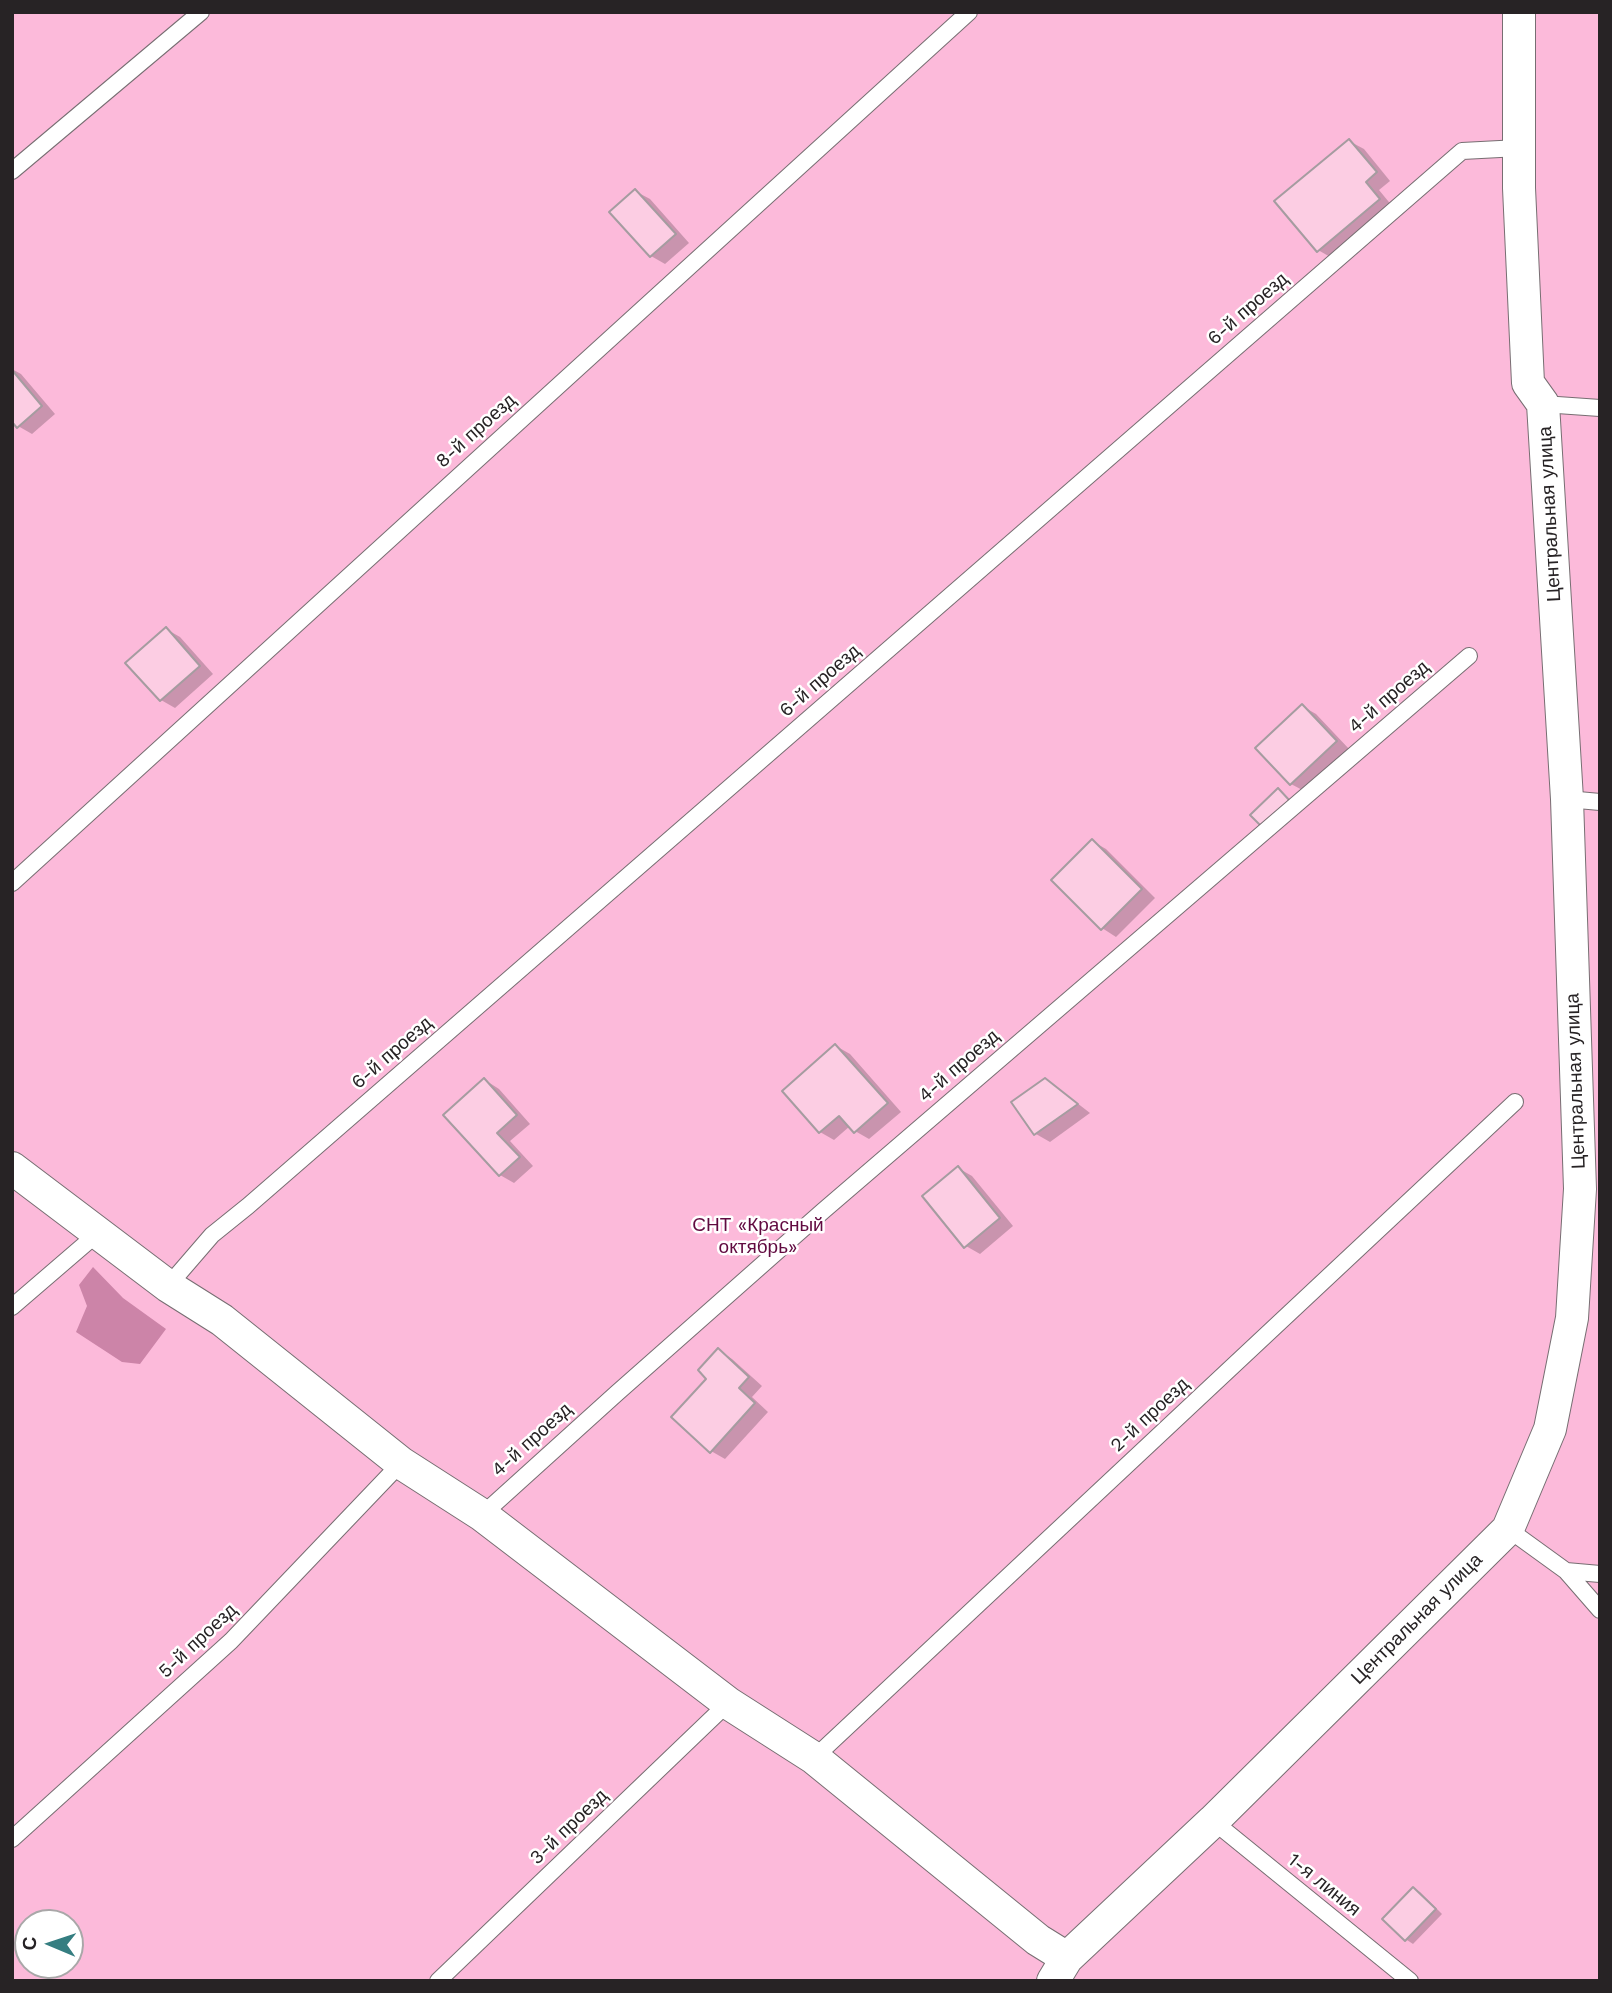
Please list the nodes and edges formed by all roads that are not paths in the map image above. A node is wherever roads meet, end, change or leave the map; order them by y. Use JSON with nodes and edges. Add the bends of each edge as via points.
{"nodes":[{"id":1,"x":201,"y":12,"type":"edge"},
{"id":2,"x":969,"y":12,"type":"edge"},
{"id":3,"x":1519,"y":12,"type":"edge"},
{"id":4,"x":1519,"y":148,"type":"junction"},
{"id":5,"x":12,"y":171,"type":"edge"},
{"id":6,"x":1544,"y":404,"type":"junction"},
{"id":7,"x":1600,"y":408,"type":"edge"},
{"id":8,"x":1469,"y":656,"type":"dead end"},
{"id":9,"x":1567,"y":799,"type":"junction"},
{"id":10,"x":1600,"y":802,"type":"edge"},
{"id":11,"x":12,"y":883,"type":"edge"},
{"id":12,"x":1515,"y":1102,"type":"dead end"},
{"id":13,"x":12,"y":1168,"type":"edge"},
{"id":14,"x":1590,"y":1190,"type":"edge"},
{"id":15,"x":98,"y":1233,"type":"junction"},
{"id":16,"x":168,"y":1286,"type":"junction"},
{"id":17,"x":12,"y":1307,"type":"edge"},
{"id":18,"x":401,"y":1463,"type":"junction"},
{"id":19,"x":482,"y":1514,"type":"junction"},
{"id":20,"x":1508,"y":1529,"type":"junction"},
{"id":21,"x":1566,"y":1571,"type":"junction"},
{"id":22,"x":1600,"y":1574,"type":"edge"},
{"id":23,"x":1600,"y":1610,"type":"edge"},
{"id":24,"x":728,"y":1703,"type":"junction"},
{"id":25,"x":814,"y":1758,"type":"junction"},
{"id":26,"x":1213,"y":1821,"type":"junction"},
{"id":27,"x":12,"y":1839,"type":"edge"},
{"id":28,"x":1060,"y":1969,"type":"edge"},
{"id":29,"x":438,"y":1981,"type":"edge"},
{"id":30,"x":1410,"y":1981,"type":"edge"}],
"edges":[{"from":1,"to":5,"type":"lane"},
{"from":2,"to":11,"type":"lane","name":"8-й проезд"},
{"from":3,"to":4,"type":"street","name":"Центральная улица"},
{"from":4,"to":6,"type":"street","name":"Центральная улица","via":[[1528,383]]},
{"from":4,"to":16,"type":"lane","name":"6-й проезд","via":[[1462,151],[212,1235]]},
{"from":6,"to":7,"type":"lane"},
{"from":6,"to":9,"type":"street","name":"Центральная улица"},
{"from":8,"to":19,"type":"lane","name":"4-й проезд","via":[[823,1211]]},
{"from":9,"to":10,"type":"lane"},
{"from":9,"to":14,"type":"street","name":"Центральная улица"},
{"from":12,"to":25,"type":"lane","name":"2-й проезд"},
{"from":13,"to":15,"type":"street"},
{"from":14,"to":20,"type":"street","name":"Центральная улица","via":[[1550,1429]]},
{"from":15,"to":16,"type":"street"},
{"from":15,"to":17,"type":"lane"},
{"from":16,"to":18,"type":"street","via":[[222,1320]]},
{"from":18,"to":19,"type":"street"},
{"from":18,"to":27,"type":"lane","name":"5-й проезд","via":[[231,1641]]},
{"from":19,"to":24,"type":"street"},
{"from":20,"to":21,"type":"lane"},
{"from":20,"to":26,"type":"street","name":"Центральная улица"},
{"from":21,"to":22,"type":"lane"},
{"from":21,"to":23,"type":"lane"},
{"from":24,"to":25,"type":"street"},
{"from":24,"to":29,"type":"lane","name":"3-й проезд"},
{"from":25,"to":28,"type":"street","via":[[1038,1940]]},
{"from":26,"to":28,"type":"street","name":"Центральная улица"},
{"from":26,"to":30,"type":"lane","name":"1-я линия"}]}
